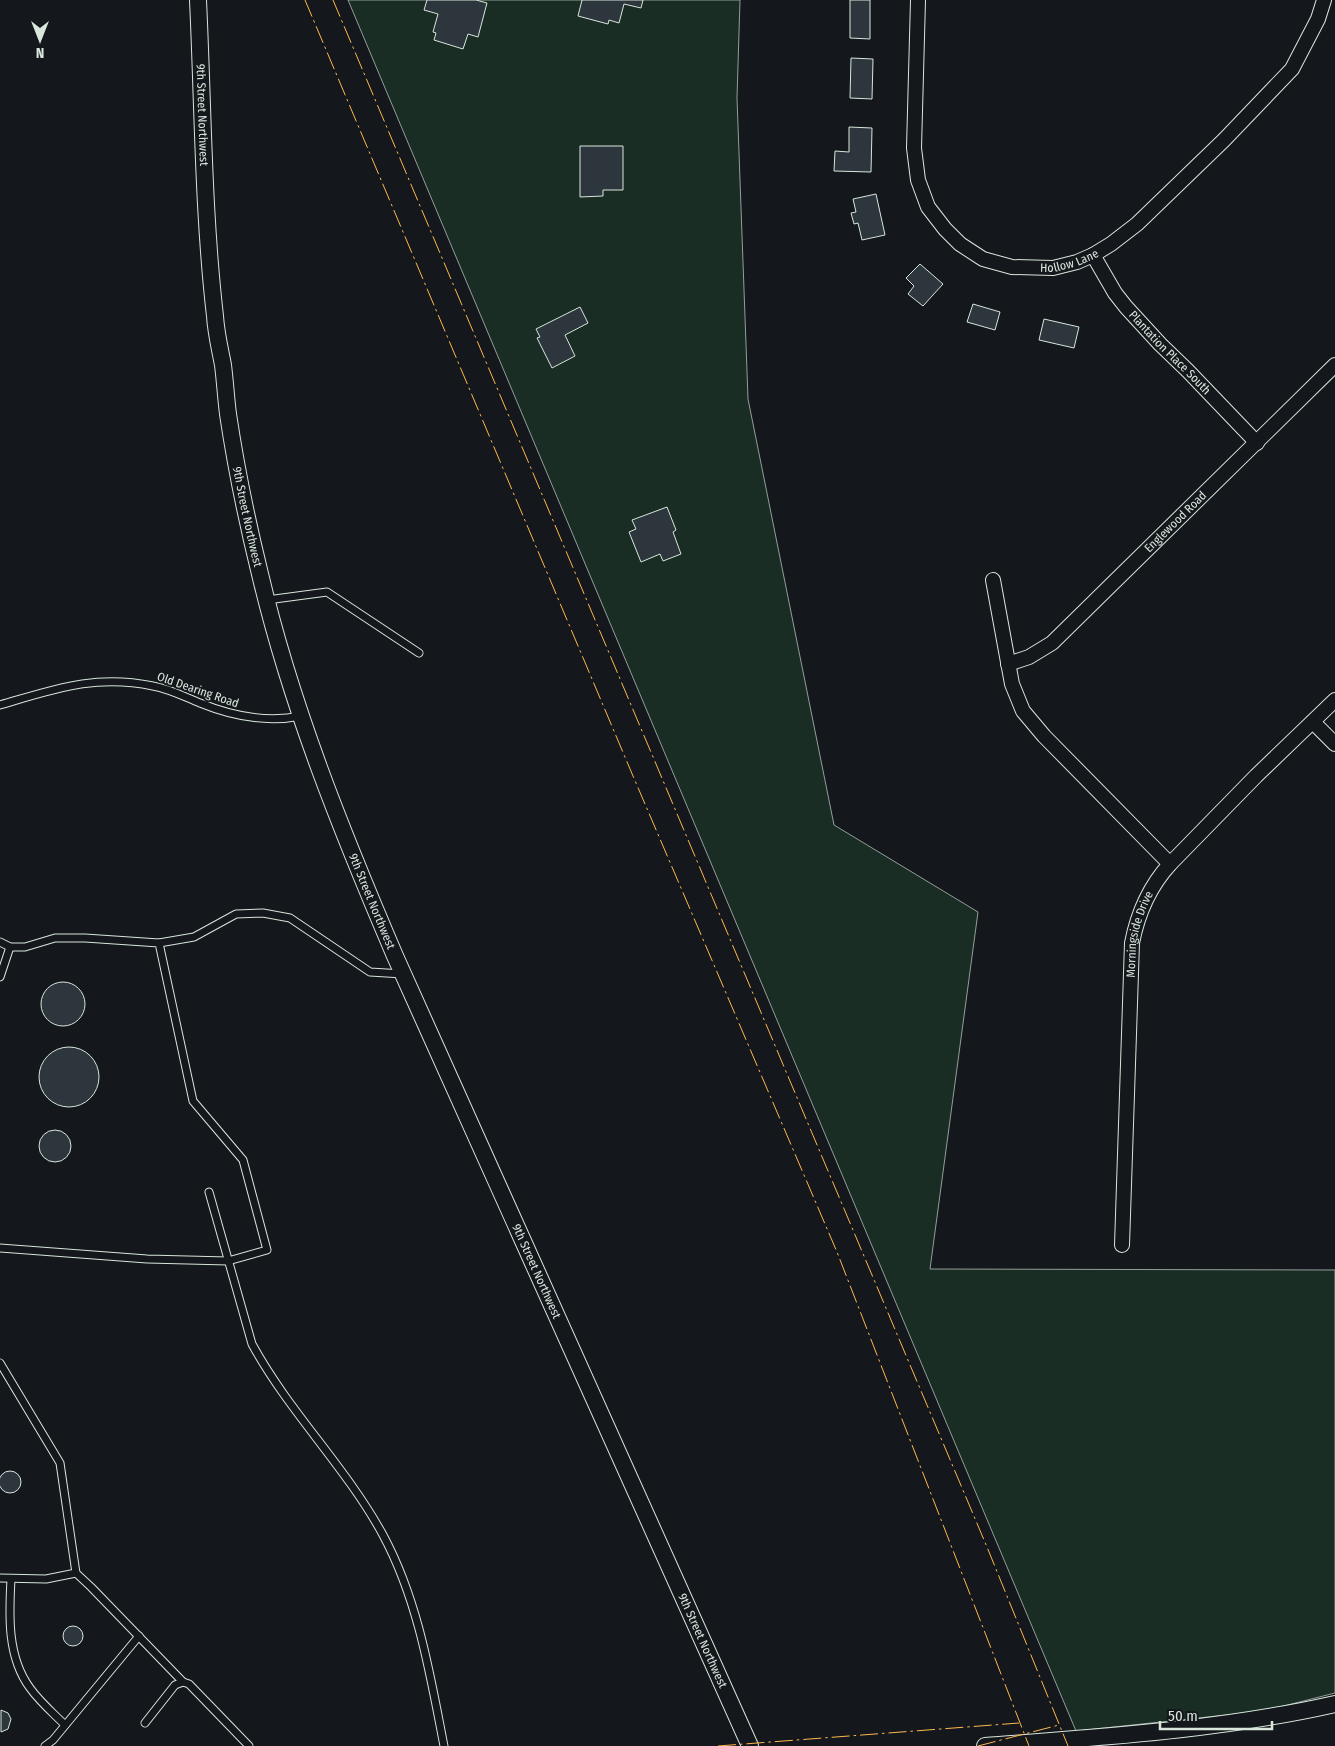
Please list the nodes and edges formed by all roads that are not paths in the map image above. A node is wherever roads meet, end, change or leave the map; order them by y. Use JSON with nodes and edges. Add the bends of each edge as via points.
{"nodes":[{"id":1,"x":198,"y":0,"type":"edge"},
{"id":2,"x":918,"y":0,"type":"edge"},
{"id":3,"x":1324,"y":0,"type":"edge"},
{"id":4,"x":1093,"y":256,"type":"junction"},
{"id":5,"x":1335,"y":365,"type":"edge"},
{"id":6,"x":1257,"y":442,"type":"junction"},
{"id":7,"x":993,"y":580,"type":"dead end"},
{"id":8,"x":267,"y":600,"type":"junction"},
{"id":9,"x":419,"y":653,"type":"dead end"},
{"id":10,"x":1008,"y":664,"type":"junction"},
{"id":11,"x":1335,"y":700,"type":"edge"},
{"id":12,"x":0,"y":705,"type":"edge"},
{"id":13,"x":301,"y":716,"type":"junction"},
{"id":14,"x":1313,"y":722,"type":"junction"},
{"id":15,"x":1335,"y":744,"type":"edge"},
{"id":16,"x":1170,"y":864,"type":"junction"},
{"id":17,"x":0,"y":942,"type":"edge"},
{"id":18,"x":159,"y":942,"type":"junction"},
{"id":19,"x":10,"y":947,"type":"junction"},
{"id":20,"x":403,"y":974,"type":"junction"},
{"id":21,"x":0,"y":978,"type":"edge"},
{"id":22,"x":209,"y":1192,"type":"dead end"},
{"id":23,"x":1122,"y":1245,"type":"dead end"},
{"id":24,"x":0,"y":1248,"type":"edge"},
{"id":25,"x":228,"y":1261,"type":"junction"},
{"id":26,"x":0,"y":1362,"type":"edge"},
{"id":27,"x":76,"y":1573,"type":"junction"},
{"id":28,"x":0,"y":1578,"type":"edge"},
{"id":29,"x":10,"y":1578,"type":"junction"},
{"id":30,"x":139,"y":1636,"type":"junction"},
{"id":31,"x":183,"y":1682,"type":"junction"},
{"id":32,"x":1335,"y":1704,"type":"edge"},
{"id":33,"x":145,"y":1723,"type":"dead end"},
{"id":34,"x":66,"y":1724,"type":"junction"},
{"id":35,"x":45,"y":1746,"type":"edge"},
{"id":36,"x":249,"y":1746,"type":"edge"},
{"id":37,"x":444,"y":1746,"type":"edge"},
{"id":38,"x":750,"y":1746,"type":"edge"},
{"id":39,"x":985,"y":1746,"type":"edge"}],
"edges":[{"from":1,"to":8,"type":"street","name":"9th Street Northwest","via":[[215,317],[243,497]]},
{"from":2,"to":4,"type":"street","name":"Hollow Lane","via":[[914,148],[918,180],[928,207],[960,244],[997,264],[1053,268]]},
{"from":3,"to":4,"type":"street","name":"Hollow Lane","via":[[1318,19],[1292,69],[1137,224]]},
{"from":4,"to":6,"type":"street","name":"Plantation Place South","via":[[1126,307]]},
{"from":5,"to":6,"type":"street","name":"Englewood Road"},
{"from":6,"to":10,"type":"street","name":"Englewood Road","via":[[1052,642],[1029,657]]},
{"from":7,"to":10,"type":"street"},
{"from":8,"to":9,"type":"lane","via":[[328,592]]},
{"from":8,"to":13,"type":"street","name":"9th Street Northwest"},
{"from":10,"to":16,"type":"street","via":[[1017,699],[1030,721]]},
{"from":11,"to":14,"type":"street","name":"Morningside Drive"},
{"from":12,"to":13,"type":"lane","name":"Old Dearing Road","via":[[45,691],[104,681],[153,686],[232,715],[269,719]]},
{"from":13,"to":20,"type":"street","name":"9th Street Northwest","via":[[365,887]]},
{"from":14,"to":15,"type":"street"},
{"from":14,"to":16,"type":"street","name":"Morningside Drive"},
{"from":16,"to":23,"type":"street","name":"Morningside Drive","via":[[1141,907],[1132,943]]},
{"from":17,"to":19,"type":"lane"},
{"from":18,"to":19,"type":"lane","via":[[55,938],[25,947]]},
{"from":18,"to":20,"type":"lane","via":[[194,937],[236,914],[263,913],[290,918],[370,972]]},
{"from":18,"to":25,"type":"lane","via":[[193,1101],[243,1160],[267,1250]]},
{"from":19,"to":21,"type":"lane"},
{"from":20,"to":38,"type":"street","name":"9th Street Northwest"},
{"from":22,"to":25,"type":"lane"},
{"from":24,"to":25,"type":"lane","via":[[147,1259]]},
{"from":25,"to":37,"type":"lane","via":[[252,1344],[262,1364],[350,1482],[383,1535],[403,1579],[419,1626]]},
{"from":26,"to":27,"type":"lane","via":[[60,1463]]},
{"from":27,"to":29,"type":"lane","via":[[46,1579]]},
{"from":27,"to":30,"type":"lane"},
{"from":28,"to":29,"type":"lane"},
{"from":29,"to":34,"type":"lane","via":[[11,1642],[19,1668],[29,1687]]},
{"from":30,"to":31,"type":"lane"},
{"from":30,"to":34,"type":"lane"},
{"from":31,"to":33,"type":"lane","via":[[175,1685]]},
{"from":31,"to":36,"type":"lane","via":[[189,1684]]},
{"from":32,"to":39,"type":"street","via":[[1263,1719],[1194,1728]]},
{"from":34,"to":35,"type":"lane"}]}
